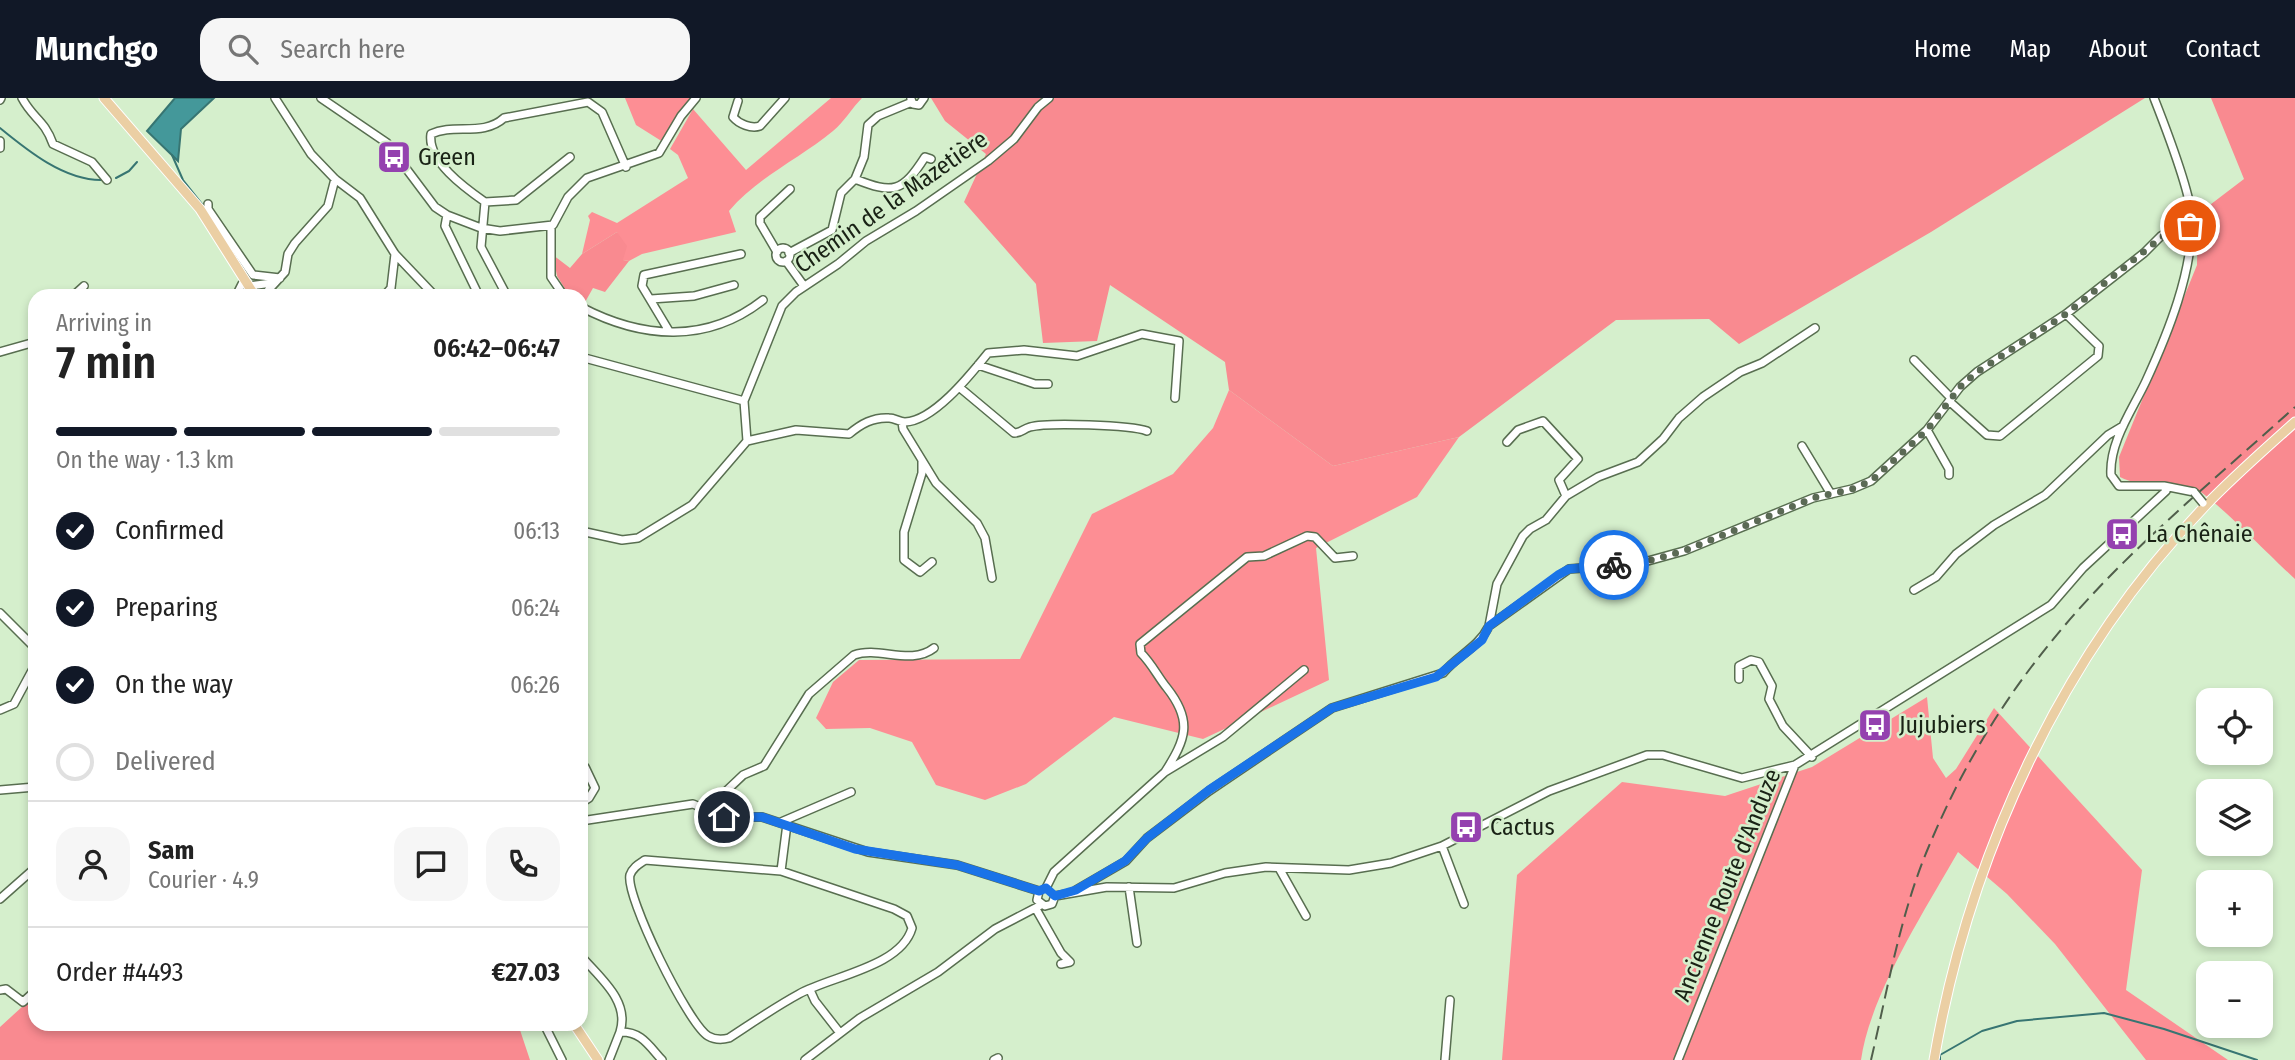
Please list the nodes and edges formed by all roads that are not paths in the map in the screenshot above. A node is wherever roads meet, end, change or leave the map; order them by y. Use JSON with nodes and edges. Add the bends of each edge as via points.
{"nodes":[{"id":1,"x":22,"y":98,"type":"edge"},
{"id":2,"x":104,"y":98,"type":"edge"},
{"id":3,"x":275,"y":98,"type":"edge"},
{"id":4,"x":321,"y":98,"type":"edge"},
{"id":5,"x":696,"y":98,"type":"edge"},
{"id":6,"x":785,"y":98,"type":"edge"},
{"id":7,"x":924,"y":98,"type":"edge"},
{"id":8,"x":1049,"y":98,"type":"edge"},
{"id":9,"x":2154,"y":98,"type":"edge"},
{"id":10,"x":738,"y":99,"type":"edge"},
{"id":11,"x":911,"y":100,"type":"edge"},
{"id":12,"x":0,"y":141,"type":"edge"},
{"id":13,"x":0,"y":148,"type":"edge"},
{"id":14,"x":570,"y":157,"type":"dead end"},
{"id":15,"x":931,"y":159,"type":"dead end"},
{"id":16,"x":626,"y":167,"type":"junction"},
{"id":17,"x":855,"y":178,"type":"junction"},
{"id":18,"x":335,"y":179,"type":"junction"},
{"id":19,"x":107,"y":180,"type":"dead end"},
{"id":20,"x":790,"y":190,"type":"dead end"},
{"id":21,"x":485,"y":202,"type":"junction"},
{"id":22,"x":208,"y":204,"type":"dead end"},
{"id":23,"x":447,"y":215,"type":"junction"},
{"id":24,"x":457,"y":220,"type":"junction"},
{"id":25,"x":2185,"y":222,"type":"junction"},
{"id":26,"x":551,"y":226,"type":"junction"},
{"id":27,"x":481,"y":228,"type":"junction"},
{"id":28,"x":451,"y":235,"type":"junction"},
{"id":29,"x":395,"y":254,"type":"junction"},
{"id":30,"x":741,"y":254,"type":"dead end"},
{"id":31,"x":788,"y":257,"type":"junction"},
{"id":32,"x":278,"y":280,"type":"junction"},
{"id":33,"x":734,"y":285,"type":"dead end"},
{"id":34,"x":84,"y":286,"type":"dead end"},
{"id":35,"x":804,"y":286,"type":"junction"},
{"id":36,"x":81,"y":289,"type":"edge"},
{"id":37,"x":247,"y":289,"type":"edge"},
{"id":38,"x":269,"y":289,"type":"edge"},
{"id":39,"x":390,"y":289,"type":"edge"},
{"id":40,"x":428,"y":289,"type":"edge"},
{"id":41,"x":476,"y":289,"type":"edge"},
{"id":42,"x":504,"y":289,"type":"edge"},
{"id":43,"x":559,"y":289,"type":"edge"},
{"id":44,"x":651,"y":299,"type":"junction"},
{"id":45,"x":763,"y":300,"type":"dead end"},
{"id":46,"x":588,"y":310,"type":"edge"},
{"id":47,"x":2066,"y":314,"type":"junction"},
{"id":48,"x":1815,"y":328,"type":"dead end"},
{"id":49,"x":669,"y":331,"type":"junction"},
{"id":50,"x":28,"y":344,"type":"edge"},
{"id":51,"x":0,"y":352,"type":"edge"},
{"id":52,"x":588,"y":359,"type":"edge"},
{"id":53,"x":1914,"y":359,"type":"dead end"},
{"id":54,"x":978,"y":365,"type":"junction"},
{"id":55,"x":1048,"y":384,"type":"dead end"},
{"id":56,"x":959,"y":387,"type":"junction"},
{"id":57,"x":1175,"y":398,"type":"dead end"},
{"id":58,"x":1950,"y":399,"type":"junction"},
{"id":59,"x":744,"y":401,"type":"junction"},
{"id":60,"x":902,"y":422,"type":"junction"},
{"id":61,"x":2295,"y":422,"type":"edge"},
{"id":62,"x":2124,"y":426,"type":"junction"},
{"id":63,"x":1927,"y":430,"type":"junction"},
{"id":64,"x":1147,"y":431,"type":"dead end"},
{"id":65,"x":747,"y":441,"type":"junction"},
{"id":66,"x":1507,"y":442,"type":"dead end"},
{"id":67,"x":1802,"y":446,"type":"dead end"},
{"id":68,"x":922,"y":461,"type":"junction"},
{"id":69,"x":1949,"y":475,"type":"dead end"},
{"id":70,"x":2163,"y":488,"type":"junction"},
{"id":71,"x":1831,"y":494,"type":"junction"},
{"id":72,"x":1566,"y":496,"type":"junction"},
{"id":73,"x":2205,"y":504,"type":"junction"},
{"id":74,"x":588,"y":533,"type":"edge"},
{"id":75,"x":1353,"y":556,"type":"dead end"},
{"id":76,"x":932,"y":562,"type":"dead end"},
{"id":77,"x":992,"y":578,"type":"dead end"},
{"id":78,"x":1914,"y":590,"type":"dead end"},
{"id":79,"x":0,"y":613,"type":"edge"},
{"id":80,"x":1489,"y":626,"type":"junction"},
{"id":81,"x":28,"y":641,"type":"edge"},
{"id":82,"x":934,"y":648,"type":"dead end"},
{"id":83,"x":1304,"y":670,"type":"dead end"},
{"id":84,"x":28,"y":678,"type":"edge"},
{"id":85,"x":1739,"y":679,"type":"dead end"},
{"id":86,"x":0,"y":710,"type":"edge"},
{"id":87,"x":1812,"y":757,"type":"junction"},
{"id":88,"x":1795,"y":765,"type":"junction"},
{"id":89,"x":1165,"y":772,"type":"junction"},
{"id":90,"x":588,"y":773,"type":"edge"},
{"id":91,"x":28,"y":788,"type":"edge"},
{"id":92,"x":0,"y":790,"type":"edge"},
{"id":93,"x":851,"y":792,"type":"dead end"},
{"id":94,"x":588,"y":799,"type":"edge"},
{"id":95,"x":701,"y":807,"type":"junction"},
{"id":96,"x":588,"y":820,"type":"edge"},
{"id":97,"x":784,"y":823,"type":"junction"},
{"id":98,"x":1442,"y":846,"type":"junction"},
{"id":99,"x":1279,"y":868,"type":"junction"},
{"id":100,"x":781,"y":871,"type":"junction"},
{"id":101,"x":28,"y":873,"type":"edge"},
{"id":102,"x":1129,"y":887,"type":"junction"},
{"id":103,"x":1042,"y":890,"type":"junction"},
{"id":104,"x":1076,"y":890,"type":"junction"},
{"id":105,"x":1055,"y":896,"type":"junction"},
{"id":106,"x":0,"y":899,"type":"edge"},
{"id":107,"x":1464,"y":904,"type":"dead end"},
{"id":108,"x":1038,"y":907,"type":"junction"},
{"id":109,"x":1306,"y":916,"type":"dead end"},
{"id":110,"x":1137,"y":943,"type":"dead end"},
{"id":111,"x":588,"y":964,"type":"edge"},
{"id":112,"x":1061,"y":964,"type":"dead end"},
{"id":113,"x":0,"y":990,"type":"edge"},
{"id":114,"x":810,"y":990,"type":"junction"},
{"id":115,"x":28,"y":997,"type":"edge"},
{"id":116,"x":1450,"y":1000,"type":"dead end"},
{"id":117,"x":548,"y":1031,"type":"edge"},
{"id":118,"x":573,"y":1031,"type":"edge"},
{"id":119,"x":579,"y":1031,"type":"edge"},
{"id":120,"x":620,"y":1032,"type":"junction"},
{"id":121,"x":840,"y":1032,"type":"junction"},
{"id":122,"x":562,"y":1060,"type":"edge"},
{"id":123,"x":592,"y":1060,"type":"edge"},
{"id":124,"x":598,"y":1060,"type":"edge"},
{"id":125,"x":609,"y":1060,"type":"edge"},
{"id":126,"x":662,"y":1060,"type":"edge"},
{"id":127,"x":805,"y":1060,"type":"edge"},
{"id":128,"x":1445,"y":1060,"type":"edge"},
{"id":129,"x":1678,"y":1060,"type":"edge"},
{"id":130,"x":1934,"y":1060,"type":"edge"}],
"edges":[{"from":1,"to":19,"type":"street","via":[[47,126],[53,144],[92,162]]},
{"from":2,"to":37,"type":"main road","via":[[181,187]]},
{"from":3,"to":18,"type":"street","via":[[311,154]]},
{"from":4,"to":23,"type":"street","via":[[387,143],[435,207]]},
{"from":5,"to":16,"type":"street","via":[[659,153]]},
{"from":6,"to":10,"type":"street","via":[[755,128],[733,117]]},
{"from":7,"to":11,"type":"street","via":[[919,106]]},
{"from":8,"to":35,"type":"street","name":"Chemin de la Mazetière","via":[[988,161]]},
{"from":9,"to":25,"type":"street","via":[[2189,205]]},
{"from":11,"to":17,"type":"street","via":[[868,125],[864,157]]},
{"from":12,"to":13,"type":"street"},
{"from":14,"to":21,"type":"street","via":[[516,200]]},
{"from":15,"to":17,"type":"street","via":[[925,157],[909,180],[894,190]]},
{"from":16,"to":21,"type":"street","via":[[602,113],[588,102],[504,118],[468,131],[457,127],[431,134],[432,147],[455,181]]},
{"from":16,"to":26,"type":"street","via":[[584,180]]},
{"from":17,"to":31,"type":"street","via":[[841,193],[832,230]]},
{"from":18,"to":29,"type":"street","via":[[360,198]]},
{"from":18,"to":32,"type":"street","via":[[328,206],[295,243]]},
{"from":20,"to":31,"type":"street","via":[[760,218],[777,252],[785,249]]},
{"from":21,"to":27,"type":"street"},
{"from":22,"to":32,"type":"street","via":[[253,275]]},
{"from":23,"to":24,"type":"street"},
{"from":23,"to":28,"type":"street","via":[[444,226]]},
{"from":24,"to":27,"type":"street"},
{"from":24,"to":28,"type":"street"},
{"from":25,"to":47,"type":"street"},
{"from":25,"to":62,"type":"street","via":[[2192,248],[2186,276],[2147,380]]},
{"from":26,"to":27,"type":"street","via":[[500,231]]},
{"from":26,"to":43,"type":"street","via":[[551,277]]},
{"from":27,"to":42,"type":"street","via":[[481,247]]},
{"from":28,"to":41,"type":"street"},
{"from":29,"to":39,"type":"street"},
{"from":29,"to":40,"type":"street"},
{"from":30,"to":44,"type":"street","via":[[648,274],[641,280]]},
{"from":31,"to":35,"type":"street"},
{"from":32,"to":37,"type":"street"},
{"from":32,"to":38,"type":"street"},
{"from":33,"to":44,"type":"street","via":[[714,293]]},
{"from":34,"to":36,"type":"street"},
{"from":35,"to":59,"type":"street","name":"Chemin de la Mazetière","via":[[782,306]]},
{"from":44,"to":49,"type":"street"},
{"from":45,"to":49,"type":"street","via":[[723,325]]},
{"from":46,"to":49,"type":"street","via":[[624,327]]},
{"from":47,"to":58,"type":"street","via":[[1977,372]]},
{"from":47,"to":58,"type":"street","via":[[2099,346],[2098,356],[2000,436],[1987,435]]},
{"from":48,"to":72,"type":"street","via":[[1703,397],[1638,462],[1598,477]]},
{"from":50,"to":51,"type":"street"},
{"from":52,"to":59,"type":"street"},
{"from":53,"to":58,"type":"street"},
{"from":54,"to":55,"type":"street"},
{"from":54,"to":56,"type":"street"},
{"from":54,"to":57,"type":"street","via":[[988,352],[1001,350],[1077,356],[1134,335],[1172,338],[1180,344]]},
{"from":56,"to":60,"type":"street","via":[[928,413]]},
{"from":56,"to":64,"type":"street","via":[[1014,433],[1030,427],[1110,426]]},
{"from":58,"to":63,"type":"street"},
{"from":59,"to":65,"type":"street"},
{"from":60,"to":65,"type":"street","via":[[882,418],[861,424],[849,434],[796,430]]},
{"from":60,"to":68,"type":"street"},
{"from":61,"to":73,"type":"main road"},
{"from":62,"to":70,"type":"street","via":[[2110,469],[2114,481],[2119,486]]},
{"from":62,"to":78,"type":"street","via":[[2108,435],[2045,495],[1994,525],[1956,554],[1936,577]]},
{"from":63,"to":69,"type":"street"},
{"from":63,"to":71,"type":"street","via":[[1871,481]]},
{"from":65,"to":74,"type":"street","via":[[692,505],[638,538],[622,540]]},
{"from":66,"to":72,"type":"street","via":[[1518,430],[1543,421],[1578,458],[1559,480]]},
{"from":67,"to":71,"type":"street"},
{"from":68,"to":76,"type":"street","via":[[904,532],[904,560],[920,572]]},
{"from":68,"to":77,"type":"street","via":[[948,497],[977,523],[985,538]]},
{"from":70,"to":73,"type":"street","bridge":true,"via":[[2193,492]]},
{"from":70,"to":87,"type":"street","name":"Ancienne Route d'Anduze","via":[[2051,605]]},
{"from":71,"to":80,"type":"street","via":[[1684,551],[1637,564],[1569,569]]},
{"from":72,"to":80,"type":"street","via":[[1546,520],[1523,536],[1497,584]]},
{"from":73,"to":130,"type":"main road","via":[[2109,623],[2053,715],[2009,803],[1954,959]]},
{"from":75,"to":89,"type":"street","via":[[1335,558],[1315,537],[1307,536],[1264,556],[1247,556],[1146,637],[1140,644],[1141,653],[1183,710],[1182,743]]},
{"from":79,"to":81,"type":"street"},
{"from":80,"to":104,"type":"street","via":[[1482,640],[1436,677],[1332,708],[1209,790],[1125,861]]},
{"from":82,"to":95,"type":"street","via":[[908,656],[854,655],[809,694],[764,766],[743,775]]},
{"from":83,"to":89,"type":"street","via":[[1223,737]]},
{"from":84,"to":86,"type":"street","via":[[14,704]]},
{"from":85,"to":87,"type":"street","via":[[1740,666],[1751,660],[1759,662],[1772,686],[1769,699],[1774,710]]},
{"from":87,"to":88,"type":"street","name":"Ancienne Route d'Anduze"},
{"from":88,"to":98,"type":"street","via":[[1742,778],[1663,755],[1647,755],[1549,791]]},
{"from":88,"to":129,"type":"street","name":"Ancienne Route d'Anduze"},
{"from":89,"to":103,"type":"street","via":[[1060,866]]},
{"from":90,"to":94,"type":"street","via":[[595,788]]},
{"from":91,"to":92,"type":"street"},
{"from":93,"to":97,"type":"street"},
{"from":95,"to":96,"type":"street","via":[[682,803]]},
{"from":95,"to":97,"type":"street","via":[[724,817],[762,817]]},
{"from":97,"to":100,"type":"street"},
{"from":97,"to":103,"type":"street","via":[[855,849],[957,865]]},
{"from":98,"to":99,"type":"street","via":[[1349,870]]},
{"from":98,"to":107,"type":"street"},
{"from":99,"to":102,"type":"street","via":[[1225,873],[1174,888]]},
{"from":99,"to":109,"type":"street"},
{"from":100,"to":114,"type":"street","via":[[894,909],[907,916],[912,928],[908,941],[892,954]]},
{"from":100,"to":114,"type":"street","via":[[645,860],[635,867],[630,883],[670,983],[708,1036],[729,1038]]},
{"from":101,"to":106,"type":"street"},
{"from":102,"to":104,"type":"street","via":[[1087,893]]},
{"from":102,"to":110,"type":"street"},
{"from":103,"to":105,"type":"street"},
{"from":103,"to":108,"type":"street"},
{"from":104,"to":105,"type":"street"},
{"from":105,"to":108,"type":"street","via":[[1052,904]]},
{"from":108,"to":112,"type":"street","via":[[1070,962]]},
{"from":108,"to":121,"type":"street","via":[[995,929],[938,972]]},
{"from":111,"to":120,"type":"street","via":[[618,999]]},
{"from":113,"to":115,"type":"street","via":[[6,989],[23,1002]]},
{"from":114,"to":121,"type":"street"},
{"from":116,"to":128,"type":"street"},
{"from":117,"to":122,"type":"street"},
{"from":118,"to":123,"type":"main road"},
{"from":119,"to":124,"type":"main road"},
{"from":120,"to":125,"type":"street"},
{"from":120,"to":126,"type":"street","via":[[637,1034]]},
{"from":121,"to":127,"type":"street"}]}
